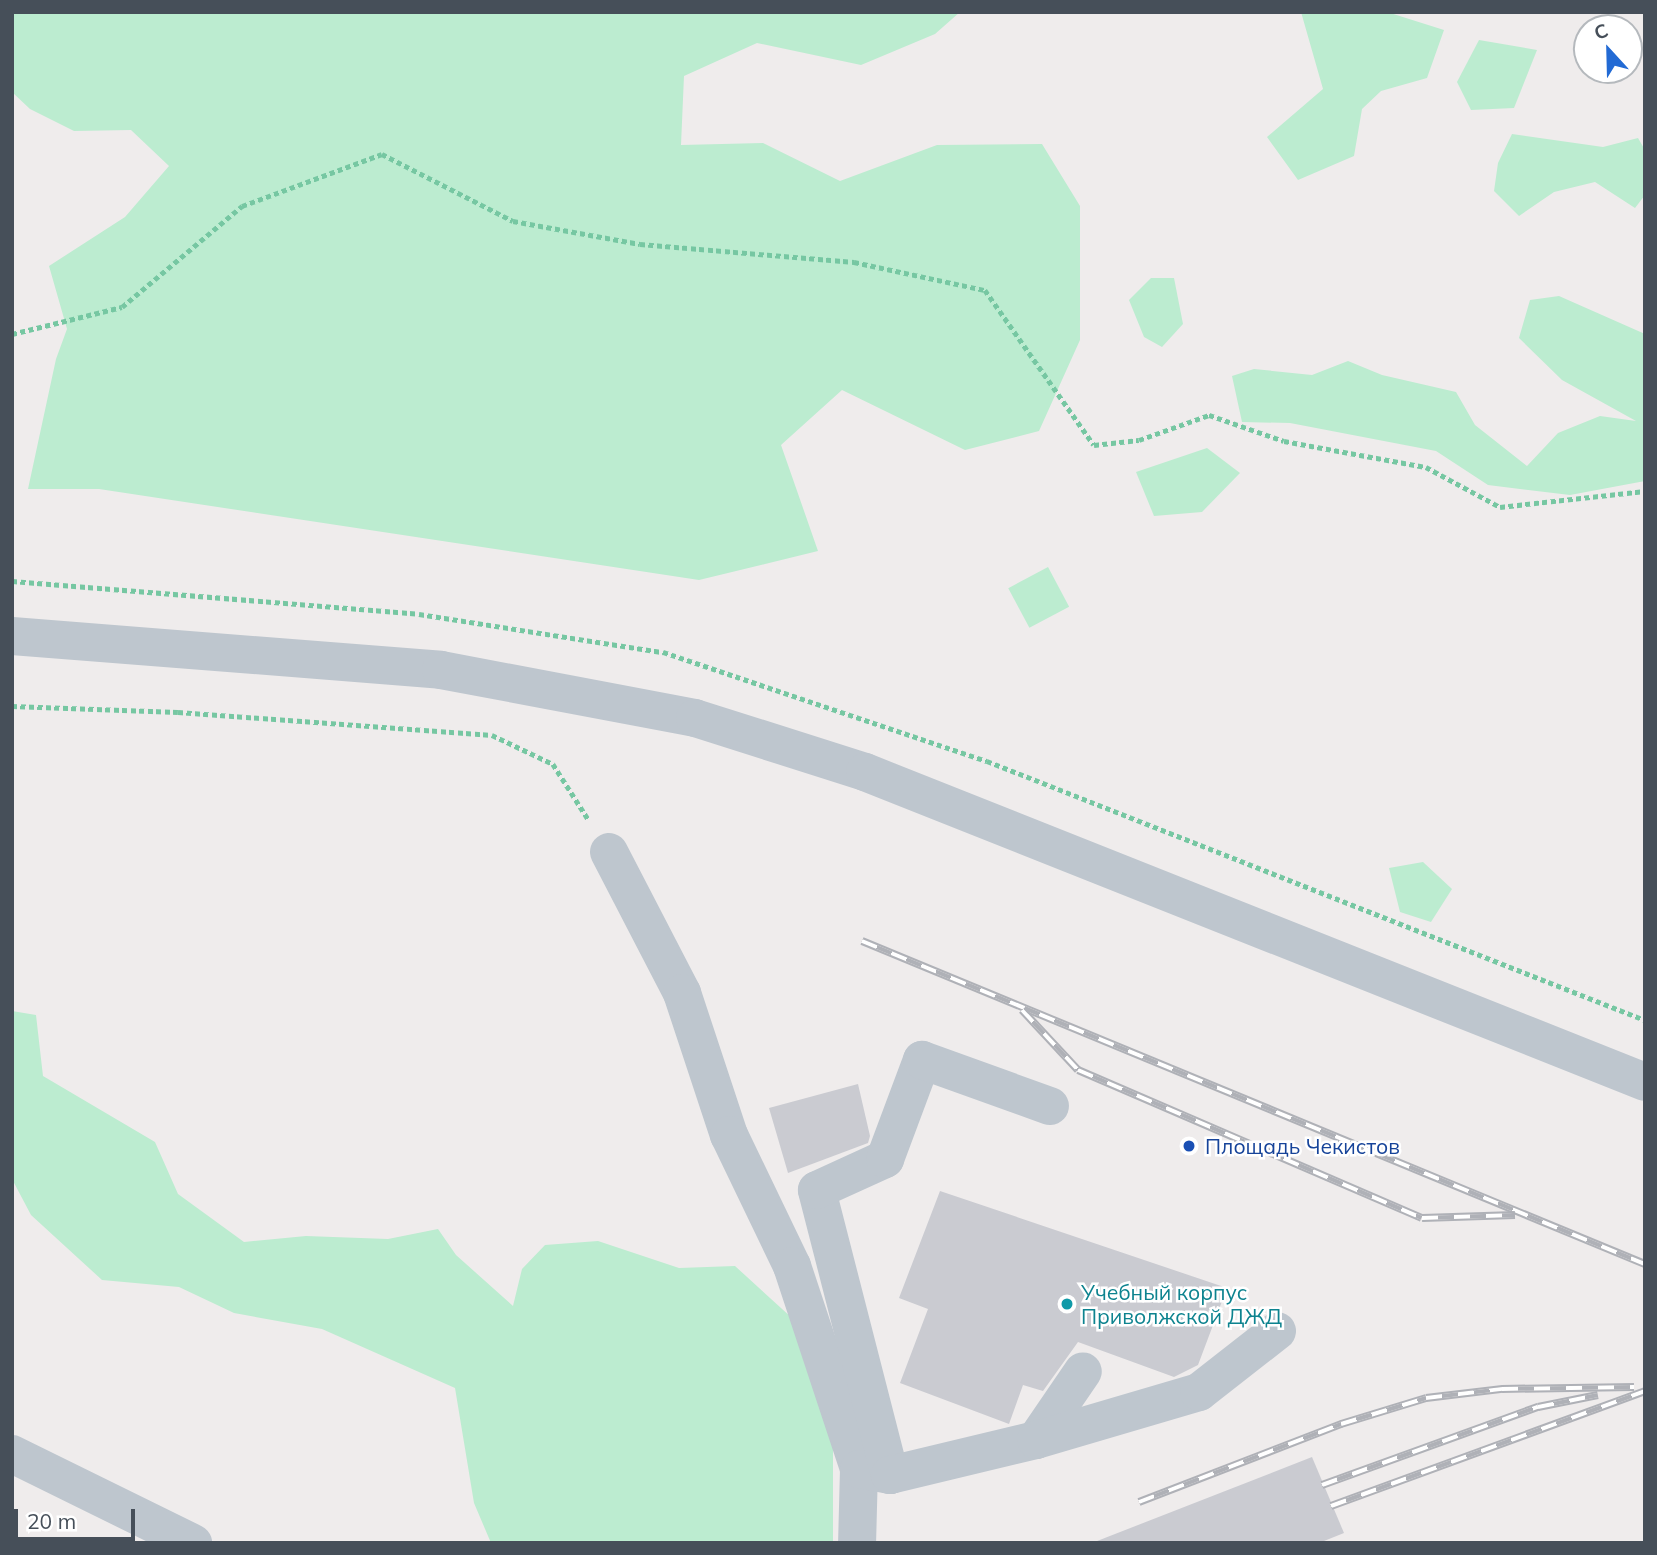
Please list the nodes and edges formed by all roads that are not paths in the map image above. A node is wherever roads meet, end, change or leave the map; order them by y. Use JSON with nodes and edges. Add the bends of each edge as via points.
{"nodes":[{"id":1,"x":12,"y":636,"type":"edge"},
{"id":2,"x":610,"y":852,"type":"road end"},
{"id":3,"x":1645,"y":1082,"type":"edge"},
{"id":4,"x":1050,"y":1105,"type":"dead end"},
{"id":5,"x":1277,"y":1331,"type":"dead end"},
{"id":6,"x":1083,"y":1371,"type":"dead end"},
{"id":7,"x":1036,"y":1440,"type":"junction"},
{"id":8,"x":12,"y":1454,"type":"edge"},
{"id":9,"x":874,"y":1472,"type":"junction"},
{"id":10,"x":863,"y":1542,"type":"edge"},
{"id":11,"x":193,"y":1543,"type":"edge"}],
"edges":[{"from":1,"to":3,"type":"street","via":[[441,670],[695,718],[865,772]]},
{"from":2,"to":9,"type":"street","via":[[682,993],[729,1135],[792,1266]]},
{"from":4,"to":9,"type":"street","via":[[922,1060],[885,1159],[817,1190]]},
{"from":5,"to":7,"type":"street","via":[[1199,1392]]},
{"from":6,"to":7,"type":"street"},
{"from":7,"to":9,"type":"street"},
{"from":8,"to":11,"type":"street"},
{"from":9,"to":10,"type":"street"}]}
